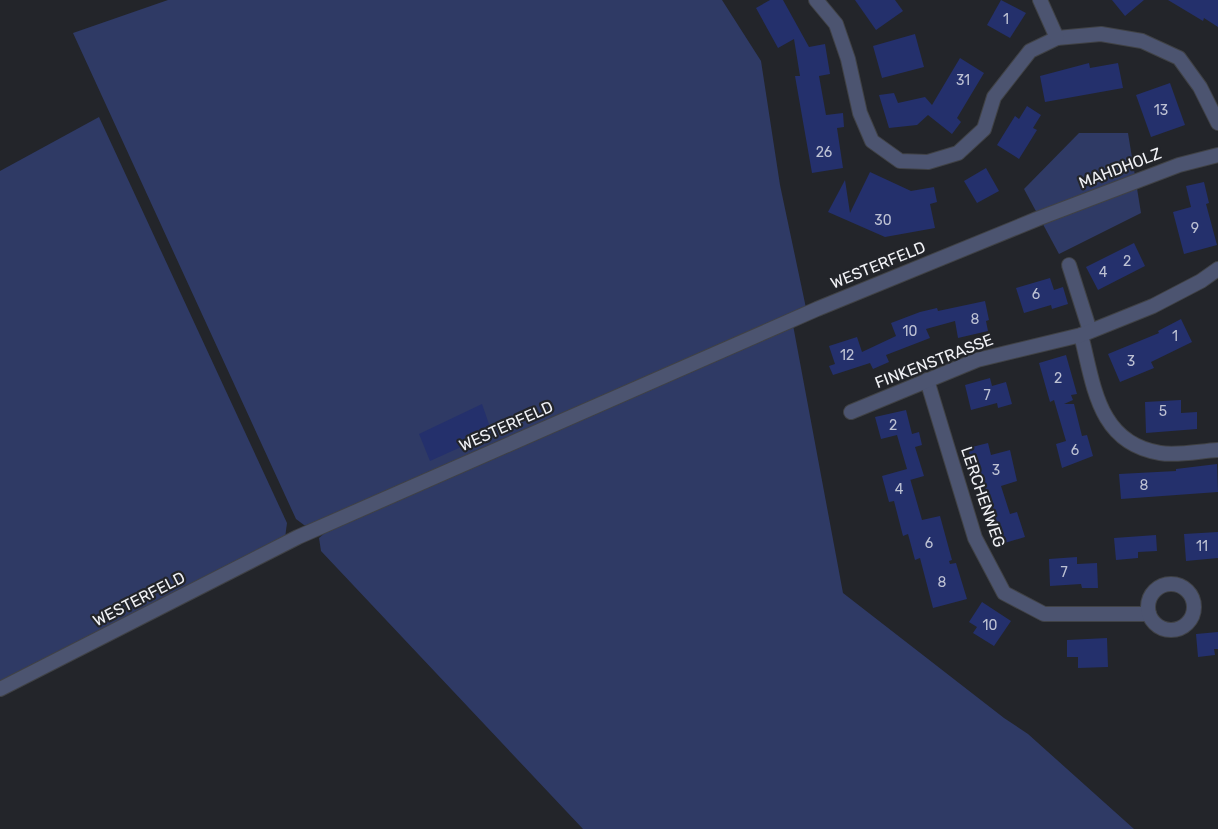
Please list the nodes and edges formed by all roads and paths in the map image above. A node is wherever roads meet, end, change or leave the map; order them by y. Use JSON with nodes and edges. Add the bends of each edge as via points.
{"nodes":[{"id":1,"x":816,"y":0,"type":"edge"},
{"id":2,"x":1040,"y":0,"type":"edge"},
{"id":3,"x":1057,"y":38,"type":"junction"},
{"id":4,"x":1218,"y":123,"type":"edge"},
{"id":5,"x":1218,"y":155,"type":"edge"},
{"id":6,"x":1037,"y":219,"type":"joint"},
{"id":7,"x":1069,"y":265,"type":"dead end"},
{"id":8,"x":1218,"y":269,"type":"edge"},
{"id":9,"x":1085,"y":333,"type":"junction"},
{"id":10,"x":927,"y":380,"type":"junction"},
{"id":11,"x":851,"y":412,"type":"dead end"},
{"id":12,"x":1218,"y":450,"type":"edge"},
{"id":13,"x":1149,"y":614,"type":"dead end"},
{"id":14,"x":0,"y":689,"type":"edge"}],
"edges":[{"from":1,"to":3,"type":"street","via":[[836,24],[860,114],[872,142],[900,160],[928,162],[958,153],[984,129],[994,97],[1030,51]]},
{"from":2,"to":3,"type":"street"},
{"from":3,"to":4,"type":"street","via":[[1101,34],[1142,41],[1179,58],[1200,87]]},
{"from":5,"to":6,"type":"street","name":"MAHDHOLZ","via":[[1179,165]]},
{"from":6,"to":14,"type":"street","name":"WESTERFELD","via":[[817,309],[298,537]]},
{"from":7,"to":9,"type":"street"},
{"from":8,"to":9,"type":"street","name":"FINKENSTRASSE","via":[[1153,306]]},
{"from":9,"to":10,"type":"street","name":"FINKENSTRASSE","via":[[977,360]]},
{"from":9,"to":12,"type":"street","via":[[1098,400],[1112,429],[1137,447],[1162,453]]},
{"from":10,"to":11,"type":"street","name":"FINKENSTRASSE"},
{"from":10,"to":13,"type":"street","name":"LERCHENWEG","via":[[975,538],[1004,593],[1044,614]]}]}
